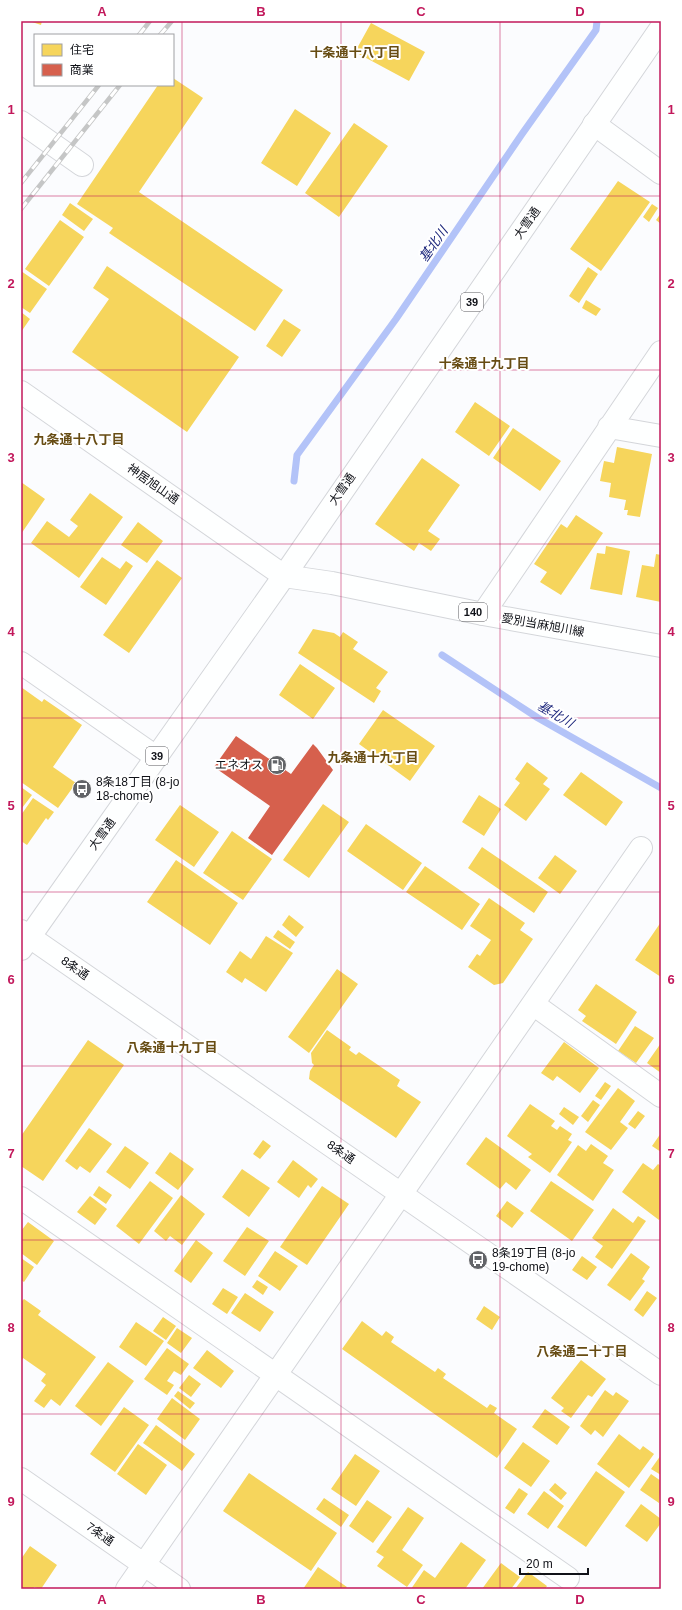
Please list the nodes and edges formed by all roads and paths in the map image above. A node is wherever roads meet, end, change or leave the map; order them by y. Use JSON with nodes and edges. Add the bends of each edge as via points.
{"nodes":[{"id":1,"x":661,"y":28,"type":"edge"},
{"id":2,"x":21,"y":122,"type":"edge"},
{"id":3,"x":594,"y":124,"type":"junction"},
{"id":4,"x":82,"y":165,"type":"dead end"},
{"id":5,"x":661,"y":173,"type":"edge"},
{"id":6,"x":661,"y":352,"type":"edge"},
{"id":7,"x":21,"y":392,"type":"edge"},
{"id":8,"x":609,"y":427,"type":"junction"},
{"id":9,"x":661,"y":436,"type":"edge"},
{"id":10,"x":284,"y":576,"type":"junction"},
{"id":11,"x":483,"y":614,"type":"junction"},
{"id":12,"x":661,"y":646,"type":"edge"},
{"id":13,"x":21,"y":663,"type":"edge"},
{"id":14,"x":156,"y":757,"type":"junction"},
{"id":15,"x":641,"y":848,"type":"dead end"},
{"id":16,"x":24,"y":939,"type":"edge"},
{"id":17,"x":533,"y":1004,"type":"junction"},
{"id":18,"x":661,"y":1096,"type":"edge"},
{"id":19,"x":401,"y":1194,"type":"junction"},
{"id":20,"x":21,"y":1198,"type":"edge"},
{"id":21,"x":661,"y":1374,"type":"edge"},
{"id":22,"x":276,"y":1375,"type":"junction"},
{"id":23,"x":21,"y":1479,"type":"edge"},
{"id":24,"x":144,"y":1565,"type":"junction"},
{"id":25,"x":568,"y":1578,"type":"dead end"},
{"id":26,"x":127,"y":1589,"type":"edge"},
{"id":27,"x":178,"y":1589,"type":"edge"}],
"edges":[{"from":1,"to":3,"type":"main road","name":"大雪通","number":"39"},
{"from":2,"to":4,"type":"main road"},
{"from":3,"to":5,"type":"main road"},
{"from":3,"to":10,"type":"main road","name":"大雪通","number":"39"},
{"from":6,"to":8,"type":"main road"},
{"from":7,"to":10,"type":"main road","name":"神居旭山通"},
{"from":8,"to":9,"type":"main road"},
{"from":8,"to":11,"type":"main road"},
{"from":10,"to":11,"type":"main road","name":"愛別当麻旭川線","number":"140","via":[[332,583]]},
{"from":10,"to":14,"type":"main road","name":"大雪通","number":"39"},
{"from":11,"to":12,"type":"main road","name":"愛別当麻旭川線","number":"140"},
{"from":13,"to":14,"type":"main road"},
{"from":14,"to":16,"type":"main road","name":"大雪通","number":"39"},
{"from":15,"to":17,"type":"main road"},
{"from":16,"to":19,"type":"main road","name":"8条通"},
{"from":17,"to":18,"type":"main road"},
{"from":17,"to":19,"type":"main road"},
{"from":19,"to":21,"type":"main road","name":"8条通"},
{"from":19,"to":22,"type":"main road"},
{"from":20,"to":22,"type":"main road"},
{"from":22,"to":24,"type":"main road"},
{"from":22,"to":25,"type":"main road"},
{"from":23,"to":24,"type":"main road","name":"7条通"},
{"from":24,"to":26,"type":"main road"},
{"from":24,"to":27,"type":"main road","name":"7条通"}]}
